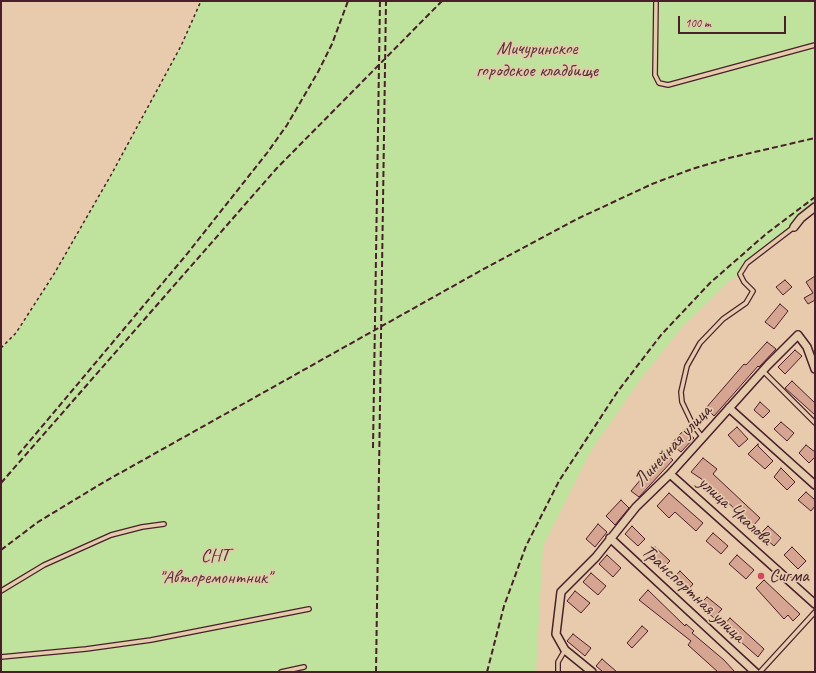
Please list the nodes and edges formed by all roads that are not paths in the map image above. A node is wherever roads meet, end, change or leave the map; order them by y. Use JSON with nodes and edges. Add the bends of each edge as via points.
{"nodes":[{"id":1,"x":656,"y":1,"type":"edge"},
{"id":2,"x":815,"y":45,"type":"edge"},
{"id":3,"x":815,"y":207,"type":"edge"},
{"id":4,"x":794,"y":227,"type":"joint"},
{"id":5,"x":815,"y":369,"type":"edge"},
{"id":6,"x":763,"y":371,"type":"junction"},
{"id":7,"x":729,"y":408,"type":"junction"},
{"id":8,"x":815,"y":423,"type":"edge"},
{"id":9,"x":703,"y":438,"type":"junction"},
{"id":10,"x":670,"y":474,"type":"junction"},
{"id":11,"x":815,"y":485,"type":"edge"},
{"id":12,"x":164,"y":524,"type":"dead end"},
{"id":13,"x":610,"y":538,"type":"junction"},
{"id":14,"x":1,"y":591,"type":"edge"},
{"id":15,"x":815,"y":604,"type":"edge"},
{"id":16,"x":309,"y":609,"type":"dead end"},
{"id":17,"x":815,"y":612,"type":"edge"},
{"id":18,"x":565,"y":650,"type":"junction"},
{"id":19,"x":1,"y":657,"type":"edge"},
{"id":20,"x":304,"y":667,"type":"dead end"},
{"id":21,"x":281,"y":672,"type":"edge"},
{"id":22,"x":558,"y":672,"type":"edge"},
{"id":23,"x":592,"y":672,"type":"edge"},
{"id":24,"x":755,"y":672,"type":"edge"},
{"id":25,"x":760,"y":672,"type":"edge"}],
"edges":[{"from":1,"to":2,"type":"lane","via":[[655,75],[659,83],[668,85]]},
{"from":3,"to":4,"type":"street"},
{"from":4,"to":9,"type":"lane","via":[[747,263],[740,274],[754,291],[746,303],[723,319],[700,343],[687,366],[681,392],[682,402],[693,425]]},
{"from":5,"to":6,"type":"street","name":"Линейная улица","via":[[807,347],[798,335]]},
{"from":6,"to":7,"type":"street","name":"Линейная улица"},
{"from":6,"to":8,"type":"lane"},
{"from":7,"to":9,"type":"street","name":"Линейная улица"},
{"from":7,"to":11,"type":"street"},
{"from":9,"to":10,"type":"street","name":"Линейная улица"},
{"from":10,"to":13,"type":"street","name":"Линейная улица","via":[[636,507]]},
{"from":10,"to":15,"type":"street","name":"улица Чкалова"},
{"from":12,"to":14,"type":"lane","via":[[111,535],[44,565]]},
{"from":13,"to":18,"type":"street","name":"Линейная улица","via":[[561,592],[556,634]]},
{"from":13,"to":24,"type":"street","name":"Транспортная улица"},
{"from":16,"to":19,"type":"lane","via":[[151,640]]},
{"from":17,"to":25,"type":"lane"},
{"from":18,"to":22,"type":"lane","via":[[558,662]]},
{"from":18,"to":23,"type":"street"},
{"from":20,"to":21,"type":"lane"}]}
